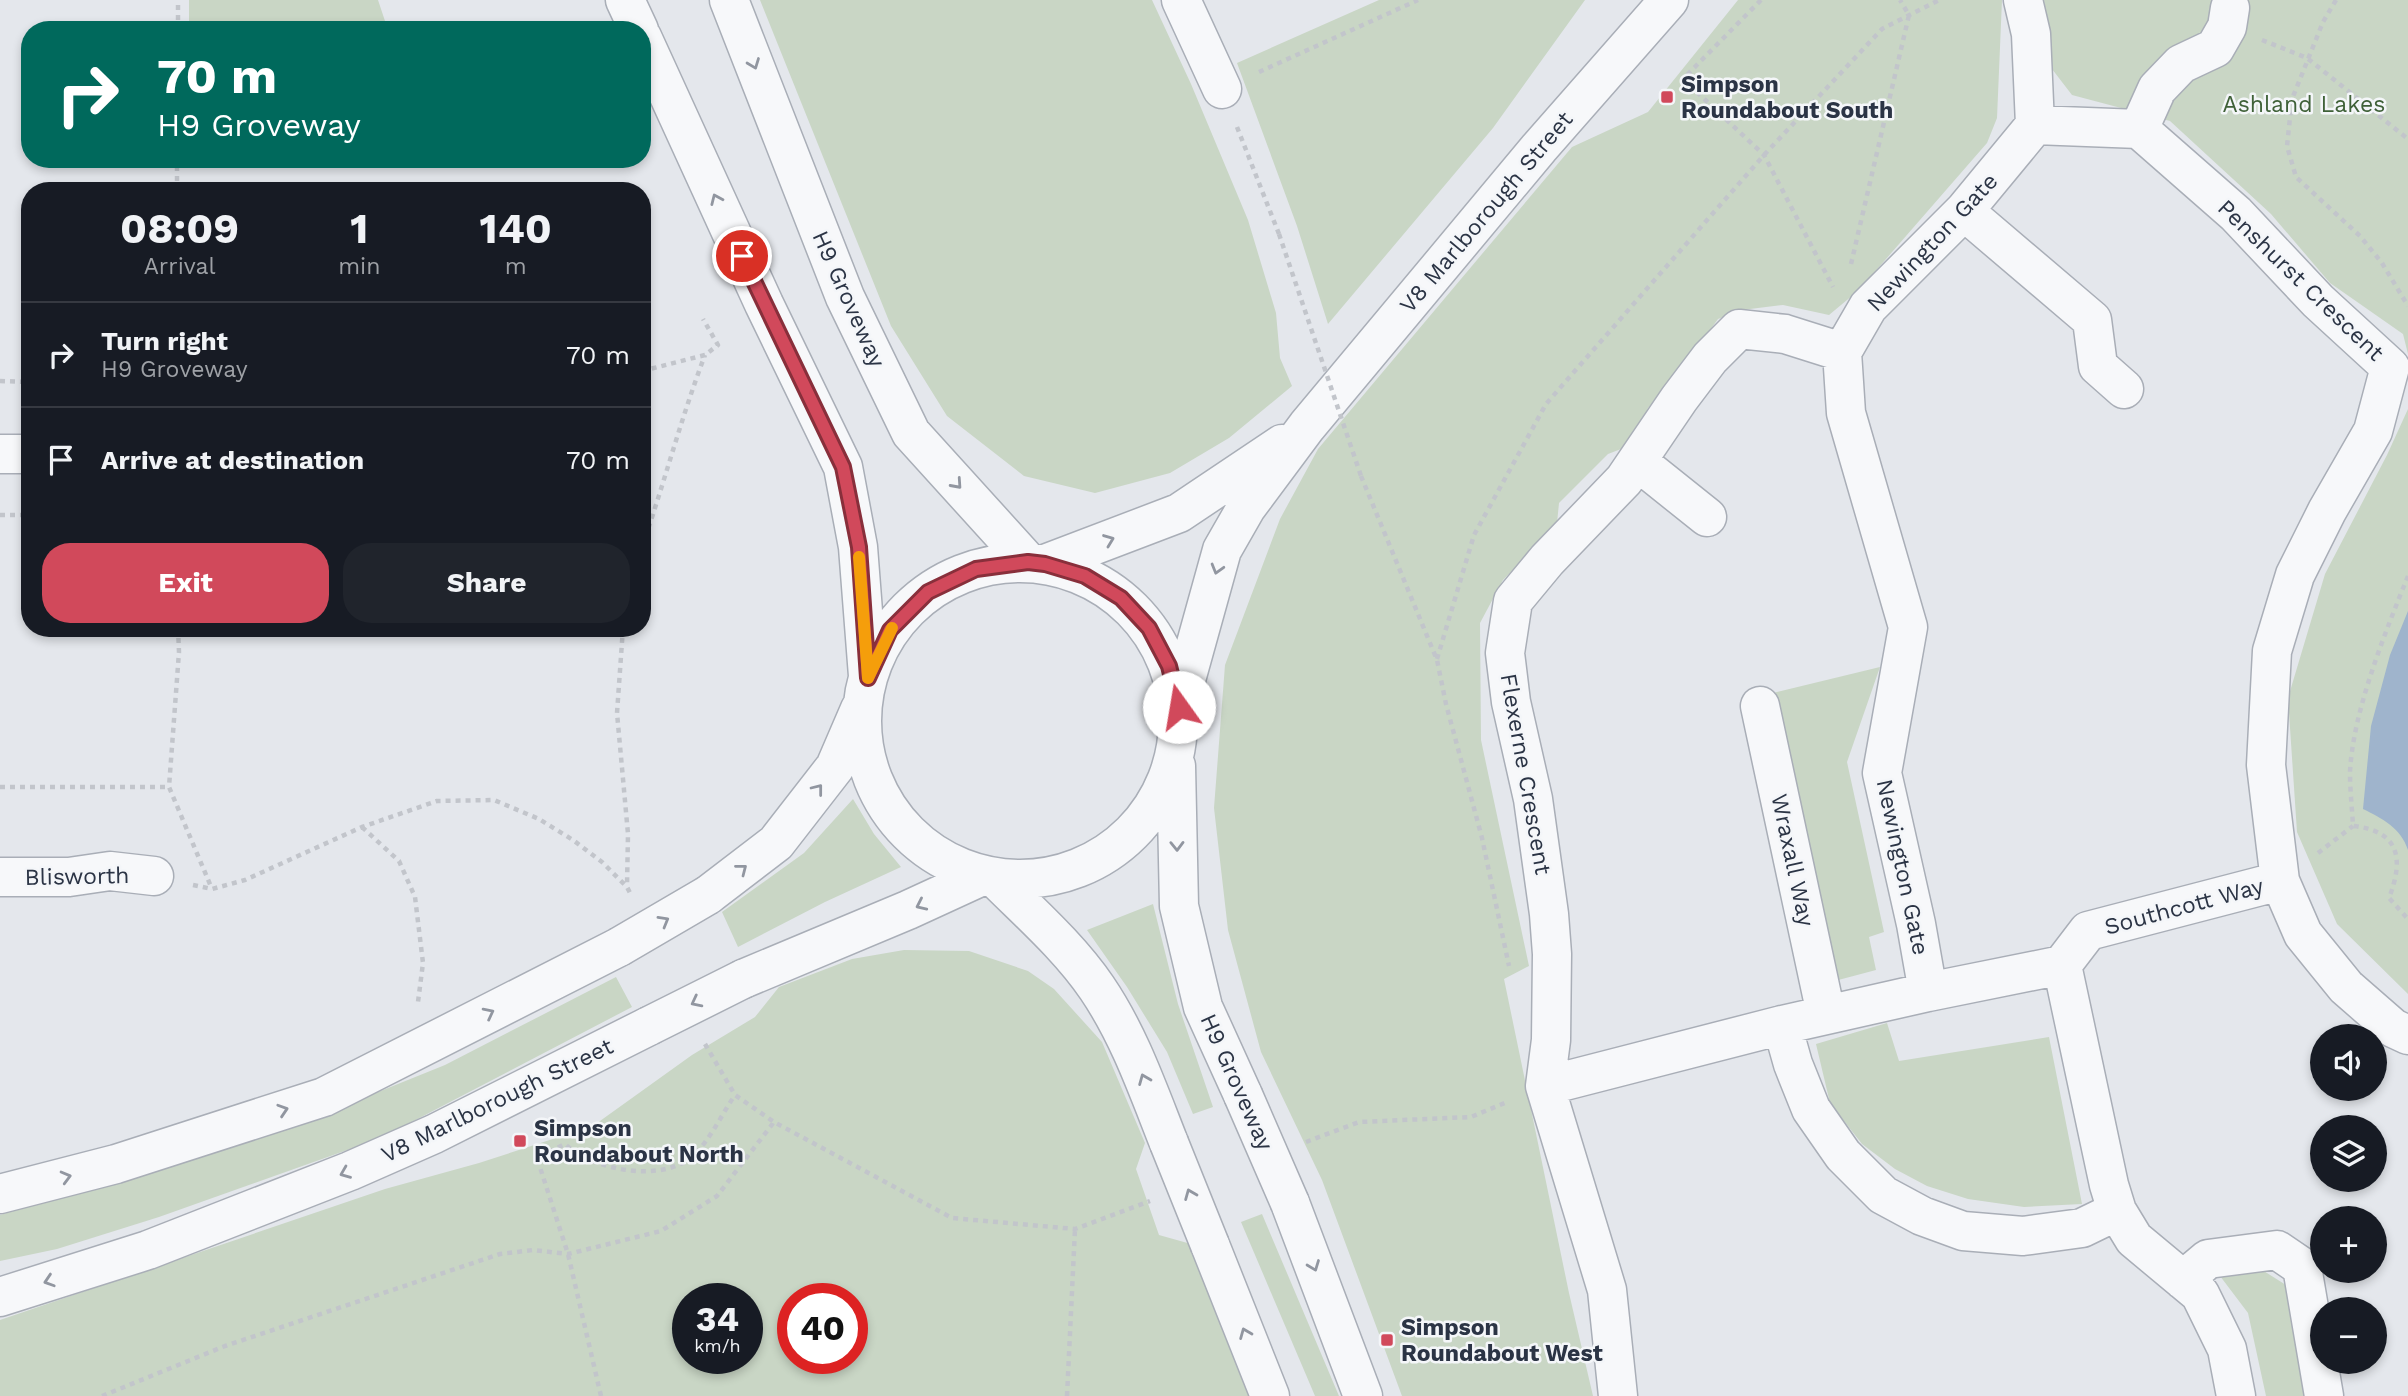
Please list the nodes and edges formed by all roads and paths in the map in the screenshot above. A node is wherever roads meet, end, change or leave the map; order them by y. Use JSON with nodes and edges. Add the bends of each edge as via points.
{"nodes":[{"id":1,"x":178,"y":0,"type":"edge"},
{"id":2,"x":625,"y":0,"type":"edge"},
{"id":3,"x":729,"y":0,"type":"edge"},
{"id":4,"x":1181,"y":0,"type":"edge"},
{"id":5,"x":1418,"y":0,"type":"edge"},
{"id":6,"x":1669,"y":0,"type":"edge"},
{"id":7,"x":1761,"y":0,"type":"edge"},
{"id":8,"x":1900,"y":0,"type":"edge"},
{"id":9,"x":1939,"y":0,"type":"edge"},
{"id":10,"x":2023,"y":0,"type":"edge"},
{"id":11,"x":2336,"y":0,"type":"edge"},
{"id":12,"x":1909,"y":15,"type":"junction"},
{"id":13,"x":178,"y":21,"type":"edge"},
{"id":14,"x":635,"y":21,"type":"edge"},
{"id":15,"x":2227,"y":21,"type":"joint"},
{"id":16,"x":651,"y":57,"type":"edge"},
{"id":17,"x":2307,"y":58,"type":"junction"},
{"id":18,"x":1222,"y":89,"type":"junction"},
{"id":19,"x":2035,"y":125,"type":"junction"},
{"id":20,"x":2138,"y":130,"type":"junction"},
{"id":21,"x":2408,"y":139,"type":"edge"},
{"id":22,"x":1764,"y":155,"type":"junction"},
{"id":23,"x":1964,"y":211,"type":"junction"},
{"id":24,"x":1851,"y":264,"type":"dead end"},
{"id":25,"x":1835,"y":291,"type":"dead end"},
{"id":26,"x":2408,"y":306,"type":"edge"},
{"id":27,"x":703,"y":319,"type":"dead end"},
{"id":28,"x":1842,"y":352,"type":"junction"},
{"id":29,"x":705,"y":355,"type":"junction"},
{"id":30,"x":651,"y":368,"type":"edge"},
{"id":31,"x":0,"y":382,"type":"edge"},
{"id":32,"x":21,"y":382,"type":"edge"},
{"id":33,"x":2124,"y":389,"type":"dead end"},
{"id":34,"x":1307,"y":426,"type":"junction"},
{"id":35,"x":0,"y":454,"type":"edge"},
{"id":36,"x":21,"y":454,"type":"edge"},
{"id":37,"x":1637,"y":461,"type":"junction"},
{"id":38,"x":0,"y":515,"type":"edge"},
{"id":39,"x":21,"y":515,"type":"edge"},
{"id":40,"x":1707,"y":517,"type":"dead end"},
{"id":41,"x":651,"y":521,"type":"edge"},
{"id":42,"x":1036,"y":563,"type":"junction"},
{"id":43,"x":2408,"y":576,"type":"edge"},
{"id":44,"x":178,"y":637,"type":"edge"},
{"id":45,"x":622,"y":637,"type":"edge"},
{"id":46,"x":1437,"y":660,"type":"junction"},
{"id":47,"x":865,"y":689,"type":"junction"},
{"id":48,"x":1760,"y":706,"type":"dead end"},
{"id":49,"x":1179,"y":707,"type":"junction"},
{"id":50,"x":1175,"y":754,"type":"junction"},
{"id":51,"x":0,"y":787,"type":"edge"},
{"id":52,"x":169,"y":787,"type":"junction"},
{"id":53,"x":362,"y":827,"type":"junction"},
{"id":54,"x":154,"y":876,"type":"joint"},
{"id":55,"x":0,"y":877,"type":"edge"},
{"id":56,"x":989,"y":877,"type":"junction"},
{"id":57,"x":2280,"y":881,"type":"junction"},
{"id":58,"x":627,"y":887,"type":"junction"},
{"id":59,"x":212,"y":889,"type":"junction"},
{"id":60,"x":632,"y":898,"type":"dead end"},
{"id":61,"x":2408,"y":919,"type":"edge"},
{"id":62,"x":2062,"y":965,"type":"junction"},
{"id":63,"x":1510,"y":969,"type":"dead end"},
{"id":64,"x":1928,"y":992,"type":"junction"},
{"id":65,"x":418,"y":1002,"type":"dead end"},
{"id":66,"x":1826,"y":1014,"type":"junction"},
{"id":67,"x":1782,"y":1025,"type":"junction"},
{"id":68,"x":701,"y":1035,"type":"dead end"},
{"id":69,"x":2408,"y":1035,"type":"edge"},
{"id":70,"x":1545,"y":1086,"type":"junction"},
{"id":71,"x":735,"y":1095,"type":"junction"},
{"id":72,"x":774,"y":1122,"type":"junction"},
{"id":73,"x":1294,"y":1147,"type":"dead end"},
{"id":74,"x":0,"y":1194,"type":"edge"},
{"id":75,"x":1152,"y":1200,"type":"dead end"},
{"id":76,"x":2117,"y":1211,"type":"junction"},
{"id":77,"x":1075,"y":1229,"type":"junction"},
{"id":78,"x":568,"y":1254,"type":"junction"},
{"id":79,"x":2183,"y":1280,"type":"junction"},
{"id":80,"x":0,"y":1297,"type":"edge"},
{"id":81,"x":102,"y":1396,"type":"edge"},
{"id":82,"x":601,"y":1396,"type":"edge"},
{"id":83,"x":1067,"y":1396,"type":"edge"},
{"id":84,"x":1270,"y":1396,"type":"edge"},
{"id":85,"x":1363,"y":1396,"type":"edge"},
{"id":86,"x":1618,"y":1396,"type":"edge"},
{"id":87,"x":2235,"y":1396,"type":"edge"},
{"id":88,"x":2324,"y":1396,"type":"edge"}],
"edges":[{"from":1,"to":13,"type":"path"},
{"from":2,"to":14,"type":"street"},
{"from":3,"to":42,"type":"street","name":"H9 Groveway","one_way":true,"via":[[845,297],[911,433]]},
{"from":4,"to":18,"type":"street"},
{"from":5,"to":18,"type":"path"},
{"from":6,"to":34,"type":"street","name":"V8 Marlborough Street"},
{"from":7,"to":22,"type":"path","via":[[1684,79]]},
{"from":8,"to":12,"type":"path"},
{"from":9,"to":12,"type":"path"},
{"from":10,"to":19,"type":"street","via":[[2031,34]]},
{"from":11,"to":17,"type":"path"},
{"from":12,"to":22,"type":"path","via":[[1882,29]]},
{"from":12,"to":24,"type":"path"},
{"from":15,"to":17,"type":"path"},
{"from":15,"to":20,"type":"street","via":[[2215,48],[2181,64],[2157,89]]},
{"from":47,"to":16,"type":"street","one_way":true,"via":[[859,547],[843,467]]},
{"from":17,"to":21,"type":"path"},
{"from":17,"to":26,"type":"path","via":[[2291,99],[2287,146],[2296,177],[2360,236]]},
{"from":18,"to":46,"type":"path","bridge":true,"via":[[1279,234],[1361,476]]},
{"from":19,"to":20,"type":"street"},
{"from":19,"to":23,"type":"street","name":"Newington Gate"},
{"from":20,"to":57,"type":"street","name":"Penshurst Crescent","via":[[2236,214],[2318,301],[2390,367],[2373,431],[2295,575],[2272,651],[2266,765]]},
{"from":22,"to":25,"type":"path"},
{"from":22,"to":46,"type":"path","via":[[1546,404],[1474,535]]},
{"from":23,"to":28,"type":"street","name":"Newington Gate","via":[[1868,307]]},
{"from":23,"to":33,"type":"street","via":[[2092,320],[2098,366]]},
{"from":27,"to":29,"type":"path","via":[[718,345]]},
{"from":28,"to":37,"type":"street","name":"Flexerne Crescent","via":[[1785,334],[1739,329],[1710,358]]},
{"from":28,"to":64,"type":"street","name":"Newington Gate","via":[[1846,413],[1908,627],[1882,773]]},
{"from":29,"to":30,"type":"path"},
{"from":29,"to":41,"type":"path"},
{"from":31,"to":32,"type":"path"},
{"from":42,"to":34,"type":"street","name":"V8 Marlborough Street","one_way":true,"via":[[1179,513]]},
{"from":34,"to":49,"type":"street","name":"V8 Marlborough Street","one_way":true,"via":[[1246,508],[1222,550]]},
{"from":35,"to":36,"type":"street"},
{"from":37,"to":40,"type":"street"},
{"from":37,"to":70,"type":"street","name":"Flexerne Crescent","via":[[1513,601],[1505,653],[1549,914],[1551,1040]]},
{"from":38,"to":39,"type":"path"},
{"from":42,"to":47,"type":"street","via":[[976,569],[928,592],[890,630]]},
{"from":42,"to":49,"type":"street","via":[[1085,576],[1121,598],[1149,628],[1169,666]]},
{"from":43,"to":61,"type":"path","via":[[2375,660],[2350,771],[2353,826],[2385,837],[2398,857],[2389,898]]},
{"from":44,"to":52,"type":"path"},
{"from":45,"to":58,"type":"path","via":[[617,713],[628,834]]},
{"from":46,"to":63,"type":"path"},
{"from":47,"to":56,"type":"street","via":[[863,739],[872,777],[889,811],[915,840],[947,862]]},
{"from":74,"to":47,"type":"street","one_way":true,"bridge":true,"via":[[116,1164],[324,1097],[619,947],[708,895],[776,843],[835,767]]},
{"from":48,"to":66,"type":"street","name":"Wraxall Way"},
{"from":49,"to":50,"type":"street"},
{"from":50,"to":56,"type":"street","via":[[1162,792],[1140,825],[1110,853],[1074,871],[1035,880]]},
{"from":50,"to":85,"type":"street","name":"H9 Groveway","one_way":true,"bridge":true,"via":[[1179,906],[1203,1007],[1290,1203]]},
{"from":51,"to":52,"type":"path"},
{"from":52,"to":59,"type":"path"},
{"from":53,"to":58,"type":"path","via":[[437,801],[494,800],[573,840]]},
{"from":53,"to":59,"type":"path","via":[[245,880]]},
{"from":53,"to":65,"type":"path","via":[[399,861],[415,897],[423,963]]},
{"from":54,"to":55,"type":"street","name":"Blisworth","via":[[110,871],[69,877]]},
{"from":54,"to":59,"type":"path"},
{"from":56,"to":80,"type":"street","name":"V8 Marlborough Street","one_way":true,"bridge":true,"via":[[743,979],[434,1134],[350,1171],[148,1250]]},
{"from":84,"to":56,"type":"street","one_way":true,"bridge":true,"via":[[1133,1052],[1097,988],[1057,939]]},
{"from":57,"to":62,"type":"street","name":"Southcott Way","via":[[2088,931]]},
{"from":57,"to":69,"type":"street","name":"Penshurst Crescent","via":[[2303,934],[2346,987],[2393,1028]]},
{"from":58,"to":60,"type":"path"},
{"from":62,"to":64,"type":"street"},
{"from":62,"to":76,"type":"street"},
{"from":64,"to":66,"type":"street"},
{"from":66,"to":67,"type":"street"},
{"from":67,"to":70,"type":"street"},
{"from":67,"to":76,"type":"street","via":[[1811,1109],[1843,1155],[1883,1195],[1964,1230],[2023,1236],[2082,1228]]},
{"from":68,"to":71,"type":"path"},
{"from":70,"to":73,"type":"path","via":[[1471,1117],[1359,1122]]},
{"from":70,"to":86,"type":"street","name":"Flexerne Crescent","via":[[1607,1290]]},
{"from":71,"to":72,"type":"path"},
{"from":71,"to":78,"type":"path","via":[[694,1155],[660,1171],[593,1161],[565,1144],[537,1158]]},
{"from":72,"to":77,"type":"path","via":[[953,1218]]},
{"from":72,"to":78,"type":"path","via":[[717,1196],[661,1231]]},
{"from":75,"to":77,"type":"path"},
{"from":76,"to":79,"type":"street","via":[[2134,1240]]},
{"from":77,"to":83,"type":"path"},
{"from":78,"to":81,"type":"path","via":[[533,1250],[500,1254],[225,1346]]},
{"from":78,"to":82,"type":"path"},
{"from":79,"to":87,"type":"street","via":[[2200,1294],[2227,1349]]},
{"from":79,"to":88,"type":"street","via":[[2208,1259],[2277,1250],[2302,1267]]}]}
